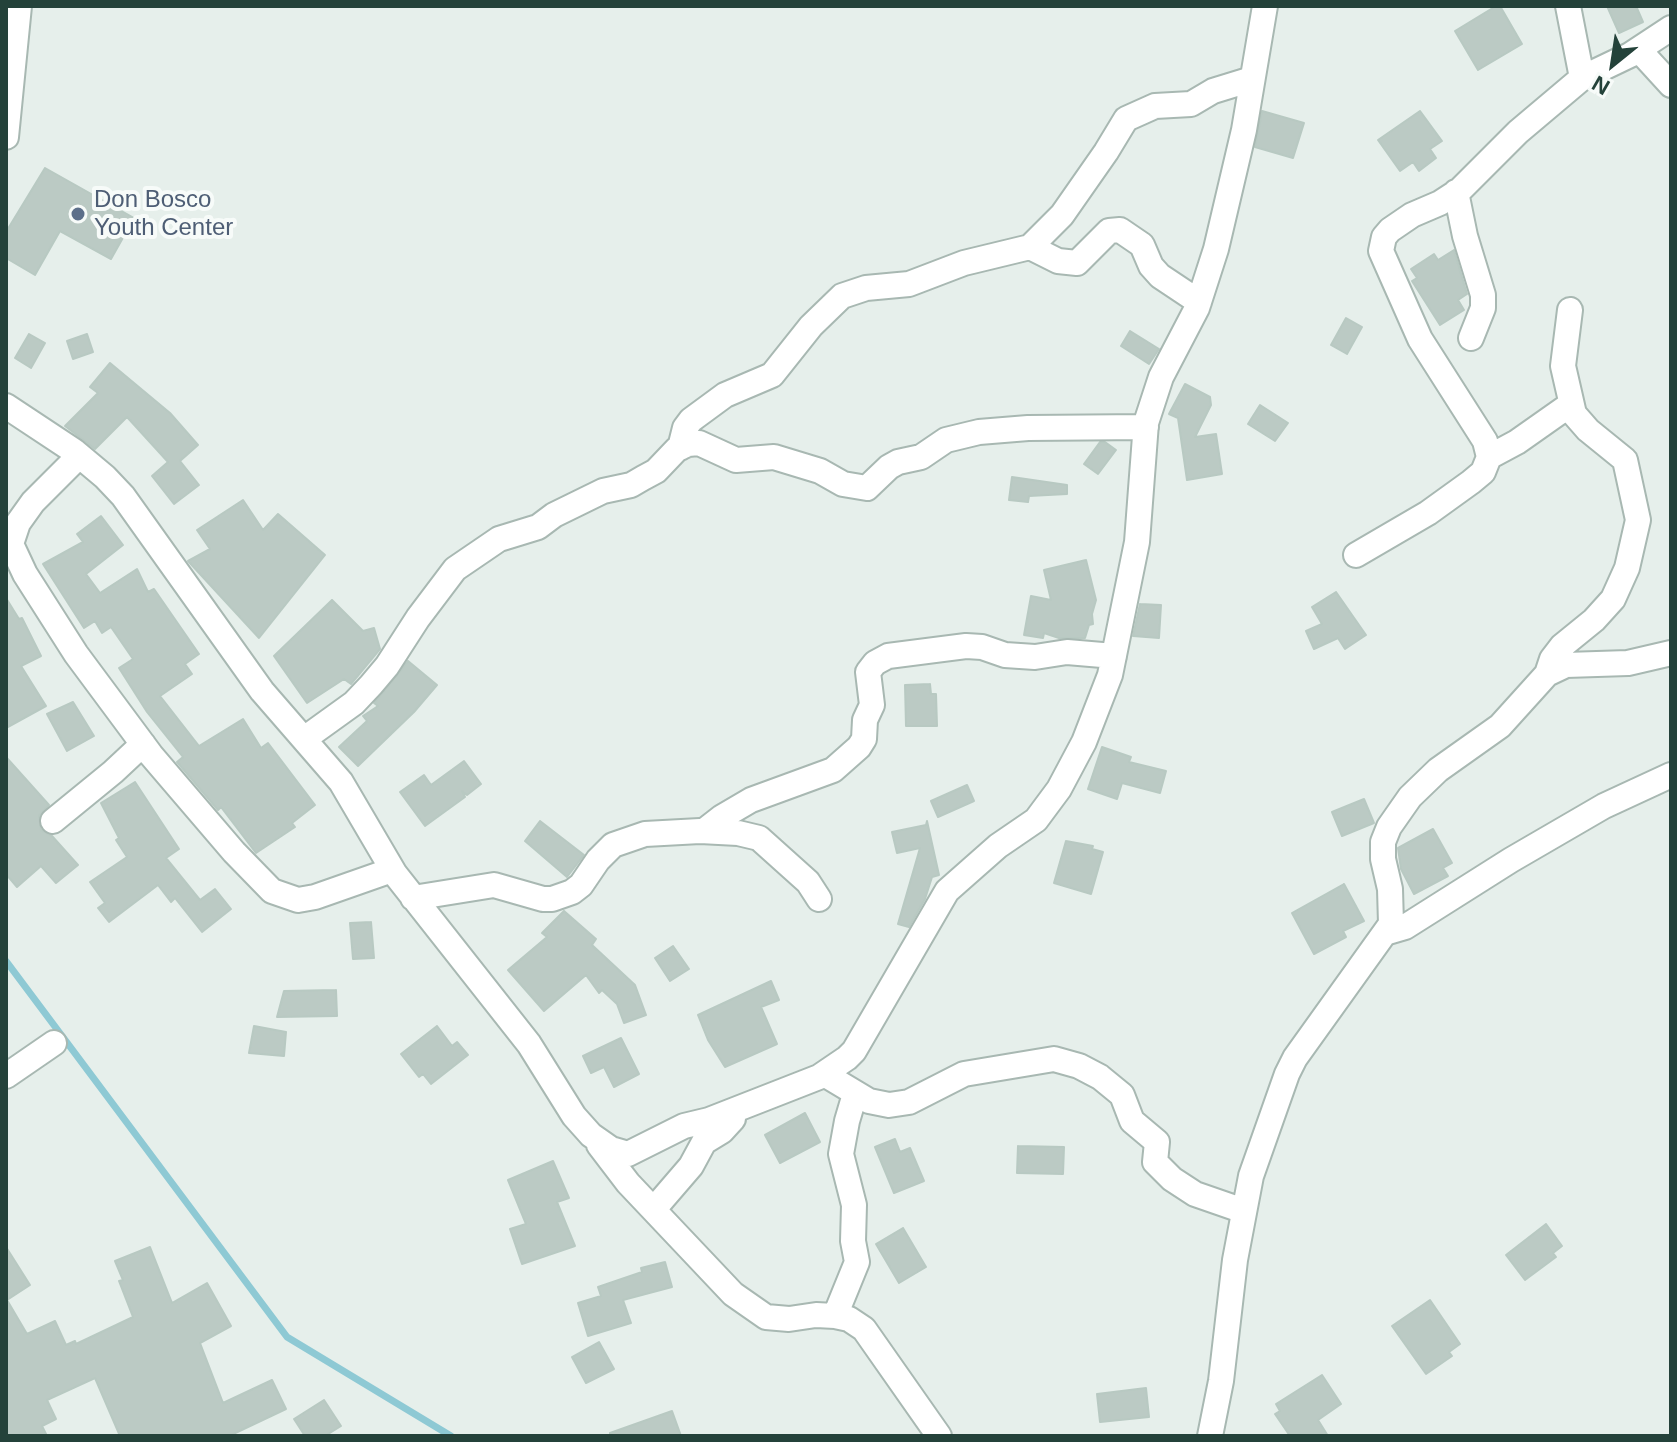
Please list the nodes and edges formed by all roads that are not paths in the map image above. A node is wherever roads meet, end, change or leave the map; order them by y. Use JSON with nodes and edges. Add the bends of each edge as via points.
{"nodes":[{"id":1,"x":19,"y":6,"type":"edge"},
{"id":2,"x":1265,"y":6,"type":"edge"},
{"id":3,"x":1568,"y":6,"type":"edge"},
{"id":4,"x":1671,"y":28,"type":"edge"},
{"id":5,"x":1639,"y":50,"type":"junction"},
{"id":6,"x":1582,"y":78,"type":"junction"},
{"id":7,"x":1252,"y":79,"type":"junction"},
{"id":8,"x":1671,"y":85,"type":"edge"},
{"id":9,"x":6,"y":137,"type":"edge"},
{"id":10,"x":1456,"y":192,"type":"junction"},
{"id":11,"x":1030,"y":247,"type":"junction"},
{"id":12,"x":1199,"y":302,"type":"junction"},
{"id":13,"x":1570,"y":310,"type":"dead end"},
{"id":14,"x":1471,"y":338,"type":"dead end"},
{"id":15,"x":1571,"y":404,"type":"junction"},
{"id":16,"x":6,"y":406,"type":"edge"},
{"id":17,"x":1146,"y":427,"type":"junction"},
{"id":18,"x":680,"y":448,"type":"junction"},
{"id":19,"x":79,"y":456,"type":"junction"},
{"id":20,"x":1489,"y":457,"type":"junction"},
{"id":21,"x":8,"y":545,"type":"edge"},
{"id":22,"x":1356,"y":555,"type":"dead end"},
{"id":23,"x":1671,"y":653,"type":"edge"},
{"id":24,"x":1114,"y":656,"type":"junction"},
{"id":25,"x":1547,"y":674,"type":"junction"},
{"id":26,"x":304,"y":739,"type":"junction"},
{"id":27,"x":143,"y":744,"type":"junction"},
{"id":28,"x":1671,"y":775,"type":"edge"},
{"id":29,"x":53,"y":821,"type":"dead end"},
{"id":30,"x":704,"y":831,"type":"junction"},
{"id":31,"x":392,"y":870,"type":"junction"},
{"id":32,"x":413,"y":898,"type":"junction"},
{"id":33,"x":819,"y":899,"type":"dead end"},
{"id":34,"x":1388,"y":932,"type":"junction"},
{"id":35,"x":54,"y":1043,"type":"dead end"},
{"id":36,"x":824,"y":1074,"type":"junction"},
{"id":37,"x":6,"y":1076,"type":"edge"},
{"id":38,"x":855,"y":1094,"type":"junction"},
{"id":39,"x":735,"y":1109,"type":"junction"},
{"id":40,"x":591,"y":1135,"type":"junction"},
{"id":41,"x":654,"y":1209,"type":"junction"},
{"id":42,"x":1244,"y":1211,"type":"junction"},
{"id":43,"x":835,"y":1316,"type":"junction"},
{"id":44,"x":939,"y":1436,"type":"edge"},
{"id":45,"x":1210,"y":1436,"type":"edge"}],
"edges":[{"from":1,"to":9,"type":"street"},
{"from":2,"to":7,"type":"street"},
{"from":3,"to":6,"type":"street"},
{"from":4,"to":5,"type":"street"},
{"from":5,"to":6,"type":"street"},
{"from":5,"to":8,"type":"street"},
{"from":6,"to":10,"type":"street"},
{"from":7,"to":11,"type":"street","via":[[1191,104],[1155,106],[1126,119],[1062,215]]},
{"from":7,"to":12,"type":"street","via":[[1216,249]]},
{"from":10,"to":14,"type":"street","via":[[1483,295]]},
{"from":10,"to":20,"type":"street","via":[[1390,230],[1381,251],[1420,339],[1485,441]]},
{"from":11,"to":12,"type":"street","via":[[1058,261],[1077,263],[1109,231],[1120,230],[1142,245],[1160,276]]},
{"from":11,"to":18,"type":"street","via":[[909,284],[842,296],[772,375],[725,395],[691,420]]},
{"from":12,"to":17,"type":"street","via":[[1161,377]]},
{"from":13,"to":15,"type":"street","via":[[1563,366]]},
{"from":15,"to":20,"type":"street"},
{"from":15,"to":25,"type":"street","via":[[1578,421],[1625,460],[1638,520],[1613,599],[1562,646]]},
{"from":16,"to":19,"type":"street"},
{"from":17,"to":18,"type":"street","via":[[979,432],[898,462],[867,488],[858,489],[774,457],[736,460],[699,443]]},
{"from":17,"to":24,"type":"street","via":[[1137,542]]},
{"from":18,"to":26,"type":"street","via":[[631,485],[603,491],[538,527],[499,539],[455,569],[371,685]]},
{"from":19,"to":21,"type":"street","via":[[33,502]]},
{"from":19,"to":26,"type":"street","via":[[123,496],[262,691]]},
{"from":20,"to":22,"type":"street","via":[[1471,482]]},
{"from":21,"to":27,"type":"street","via":[[76,654]]},
{"from":23,"to":25,"type":"street","via":[[1628,663],[1566,665]]},
{"from":24,"to":30,"type":"street","via":[[1005,655],[966,646],[888,656],[868,672],[872,705],[859,747],[833,770],[751,800]]},
{"from":24,"to":36,"type":"street","via":[[1084,742],[1059,789],[1036,820],[947,891],[854,1051]]},
{"from":25,"to":34,"type":"street","via":[[1500,726],[1410,797],[1389,827],[1383,842],[1392,920]]},
{"from":26,"to":31,"type":"street","via":[[341,782]]},
{"from":27,"to":29,"type":"street"},
{"from":27,"to":31,"type":"street","via":[[272,891],[298,900]]},
{"from":28,"to":34,"type":"street","via":[[1604,806],[1405,927]]},
{"from":30,"to":32,"type":"street","via":[[645,834],[613,845],[581,885],[552,899],[494,885]]},
{"from":30,"to":33,"type":"street","via":[[759,838],[808,882]]},
{"from":31,"to":32,"type":"street"},
{"from":32,"to":40,"type":"street","via":[[529,1044]]},
{"from":34,"to":42,"type":"street","via":[[1287,1074]]},
{"from":35,"to":37,"type":"street"},
{"from":36,"to":38,"type":"street"},
{"from":36,"to":39,"type":"street"},
{"from":38,"to":42,"type":"street","via":[[889,1105],[918,1098],[964,1074],[1054,1059],[1079,1066],[1122,1095],[1132,1121],[1157,1142],[1155,1162],[1172,1179],[1195,1194]]},
{"from":38,"to":43,"type":"street","via":[[841,1154],[854,1205],[857,1262]]},
{"from":39,"to":40,"type":"street","via":[[684,1126],[628,1154],[619,1154]]},
{"from":39,"to":41,"type":"street","via":[[728,1126],[704,1142]]},
{"from":40,"to":41,"type":"street"},
{"from":41,"to":43,"type":"street","via":[[733,1294],[766,1317]]},
{"from":42,"to":45,"type":"street"},
{"from":43,"to":44,"type":"street","via":[[864,1329]]}]}
